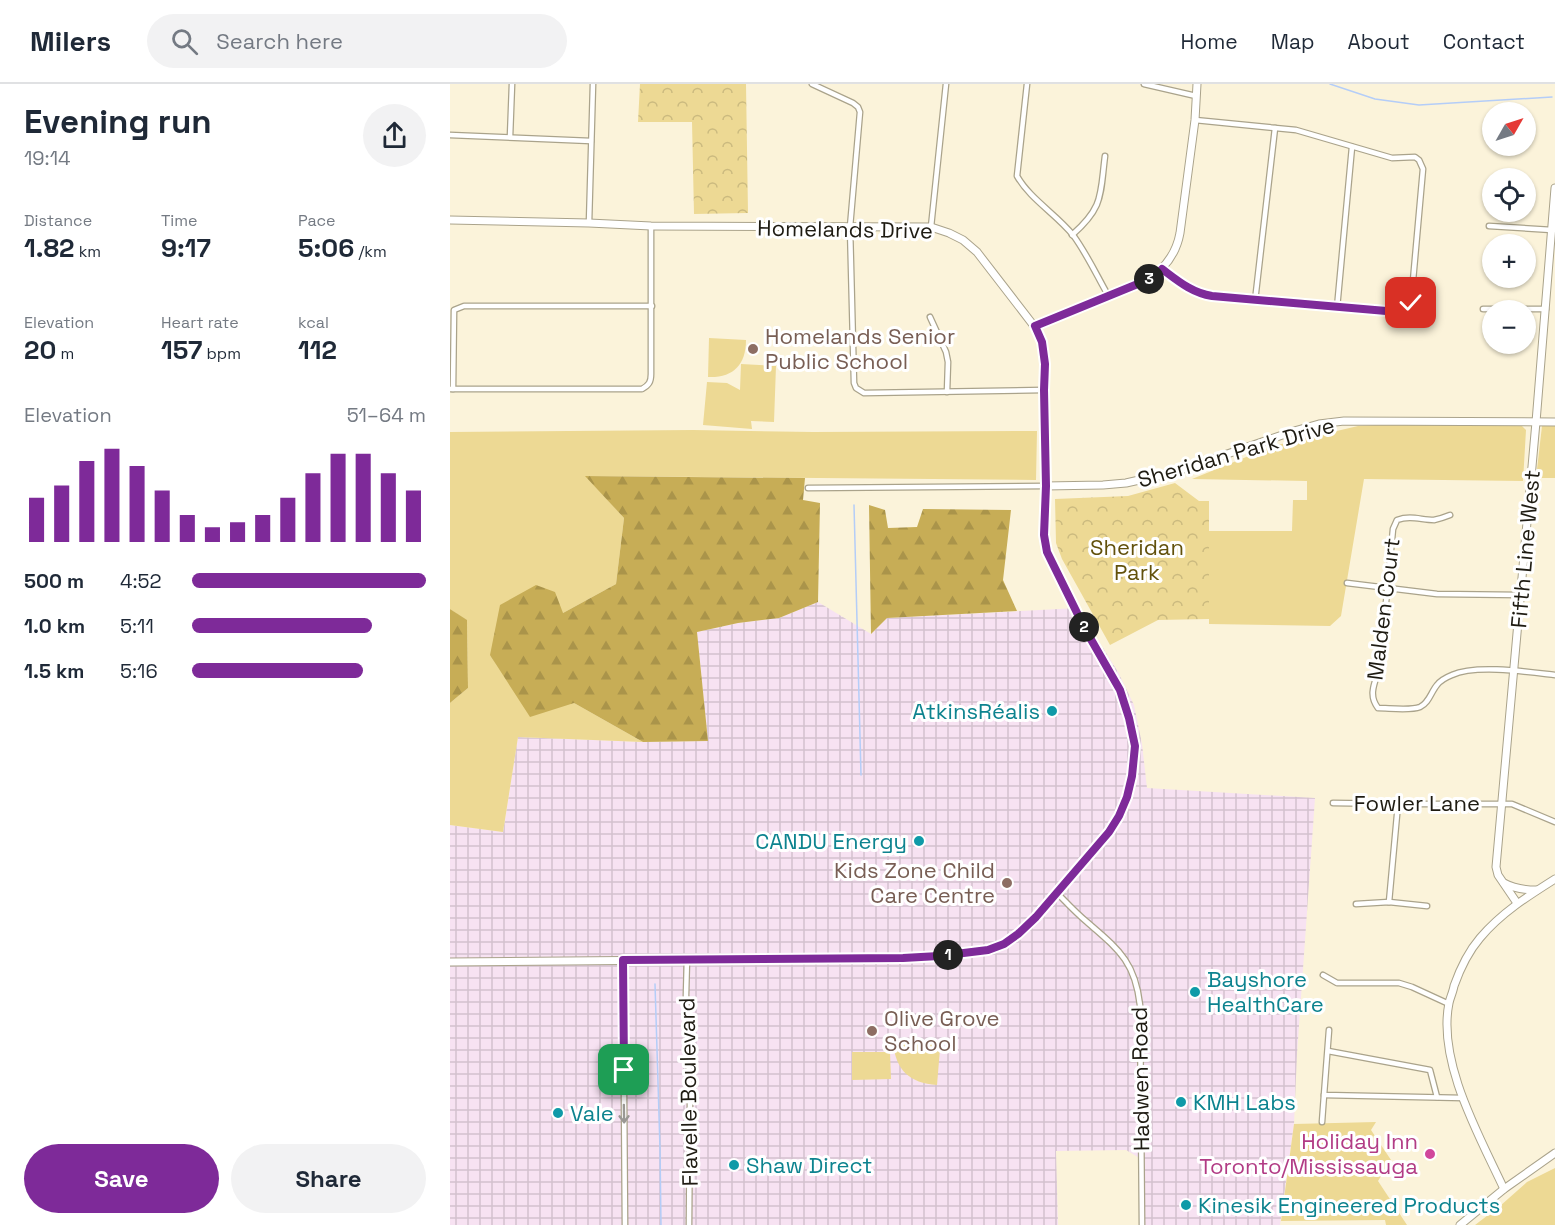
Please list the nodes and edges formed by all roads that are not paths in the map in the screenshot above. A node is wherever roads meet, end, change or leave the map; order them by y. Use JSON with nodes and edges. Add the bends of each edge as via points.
{"nodes":[{"id":1,"x":512,"y":84,"type":"edge"},
{"id":2,"x":593,"y":84,"type":"edge"},
{"id":3,"x":812,"y":84,"type":"edge"},
{"id":4,"x":946,"y":84,"type":"edge"},
{"id":5,"x":1027,"y":84,"type":"edge"},
{"id":6,"x":1144,"y":84,"type":"edge"},
{"id":7,"x":1197,"y":84,"type":"edge"},
{"id":8,"x":1196,"y":96,"type":"junction"},
{"id":9,"x":1195,"y":120,"type":"junction"},
{"id":10,"x":1275,"y":128,"type":"junction"},
{"id":11,"x":450,"y":135,"type":"edge"},
{"id":12,"x":510,"y":137,"type":"junction"},
{"id":13,"x":591,"y":141,"type":"junction"},
{"id":14,"x":1352,"y":147,"type":"junction"},
{"id":15,"x":1105,"y":156,"type":"dead end"},
{"id":16,"x":1555,"y":188,"type":"edge"},
{"id":17,"x":450,"y":220,"type":"edge"},
{"id":18,"x":589,"y":222,"type":"junction"},
{"id":19,"x":651,"y":226,"type":"junction"},
{"id":20,"x":1489,"y":226,"type":"dead end"},
{"id":21,"x":850,"y":227,"type":"junction"},
{"id":22,"x":931,"y":227,"type":"junction"},
{"id":23,"x":1552,"y":230,"type":"junction"},
{"id":24,"x":1072,"y":235,"type":"junction"},
{"id":25,"x":1162,"y":269,"type":"junction"},
{"id":26,"x":1109,"y":297,"type":"junction"},
{"id":27,"x":1256,"y":301,"type":"junction"},
{"id":28,"x":652,"y":306,"type":"junction"},
{"id":29,"x":1337,"y":308,"type":"junction"},
{"id":30,"x":1536,"y":309,"type":"edge"},
{"id":31,"x":1546,"y":309,"type":"junction"},
{"id":32,"x":930,"y":317,"type":"dead end"},
{"id":33,"x":1035,"y":326,"type":"junction"},
{"id":34,"x":452,"y":389,"type":"edge"},
{"id":35,"x":1044,"y":390,"type":"junction"},
{"id":36,"x":947,"y":392,"type":"junction"},
{"id":37,"x":1536,"y":422,"type":"junction"},
{"id":38,"x":1555,"y":422,"type":"edge"},
{"id":39,"x":1046,"y":486,"type":"junction"},
{"id":40,"x":808,"y":488,"type":"dead end"},
{"id":41,"x":1450,"y":515,"type":"dead end"},
{"id":42,"x":1347,"y":583,"type":"dead end"},
{"id":43,"x":1388,"y":588,"type":"junction"},
{"id":44,"x":1520,"y":595,"type":"junction"},
{"id":45,"x":1514,"y":670,"type":"junction"},
{"id":46,"x":1555,"y":675,"type":"edge"},
{"id":47,"x":1333,"y":802,"type":"dead end"},
{"id":48,"x":1502,"y":803,"type":"junction"},
{"id":49,"x":1398,"y":804,"type":"junction"},
{"id":50,"x":1555,"y":822,"type":"edge"},
{"id":51,"x":1555,"y":879,"type":"edge"},
{"id":52,"x":1502,"y":882,"type":"junction"},
{"id":53,"x":1538,"y":890,"type":"junction"},
{"id":54,"x":1057,"y":893,"type":"junction"},
{"id":55,"x":1389,"y":902,"type":"junction"},
{"id":56,"x":1517,"y":903,"type":"junction"},
{"id":57,"x":1356,"y":904,"type":"dead end"},
{"id":58,"x":1427,"y":906,"type":"dead end"},
{"id":59,"x":687,"y":959,"type":"junction"},
{"id":60,"x":623,"y":960,"type":"junction"},
{"id":61,"x":450,"y":962,"type":"edge"},
{"id":62,"x":1323,"y":975,"type":"dead end"},
{"id":63,"x":1449,"y":1004,"type":"junction"},
{"id":64,"x":1329,"y":1030,"type":"dead end"},
{"id":65,"x":1328,"y":1050,"type":"junction"},
{"id":66,"x":1324,"y":1095,"type":"junction"},
{"id":67,"x":1437,"y":1097,"type":"junction"},
{"id":68,"x":1463,"y":1098,"type":"junction"},
{"id":69,"x":1322,"y":1122,"type":"dead end"},
{"id":70,"x":1555,"y":1154,"type":"edge"},
{"id":71,"x":1504,"y":1189,"type":"junction"},
{"id":72,"x":625,"y":1225,"type":"edge"},
{"id":73,"x":689,"y":1225,"type":"edge"},
{"id":74,"x":1142,"y":1225,"type":"edge"},
{"id":75,"x":1460,"y":1225,"type":"edge"}],
"edges":[{"from":1,"to":12,"type":"street"},
{"from":2,"to":13,"type":"street"},
{"from":3,"to":21,"type":"street","via":[[858,106],[860,112]]},
{"from":4,"to":22,"type":"street"},
{"from":5,"to":24,"type":"street","via":[[1017,176]]},
{"from":6,"to":8,"type":"street"},
{"from":7,"to":8,"type":"street"},
{"from":8,"to":9,"type":"street"},
{"from":9,"to":10,"type":"street"},
{"from":9,"to":25,"type":"street","via":[[1178,246]]},
{"from":10,"to":14,"type":"street","via":[[1296,130]]},
{"from":10,"to":27,"type":"street"},
{"from":11,"to":12,"type":"street"},
{"from":12,"to":13,"type":"street"},
{"from":13,"to":18,"type":"street"},
{"from":14,"to":29,"type":"street"},
{"from":14,"to":29,"type":"street","via":[[1392,158],[1415,158],[1423,169],[1411,303],[1398,312]]},
{"from":15,"to":24,"type":"street","via":[[1099,203]]},
{"from":16,"to":23,"type":"street","name":"Fifth Line West"},
{"from":17,"to":18,"type":"street","name":"Homelands Drive"},
{"from":18,"to":19,"type":"street","name":"Homelands Drive"},
{"from":19,"to":21,"type":"street","name":"Homelands Drive"},
{"from":19,"to":28,"type":"street"},
{"from":20,"to":23,"type":"street"},
{"from":21,"to":22,"type":"street","name":"Homelands Drive"},
{"from":21,"to":36,"type":"street","via":[[855,388],[864,393]]},
{"from":22,"to":33,"type":"street","name":"Homelands Drive","via":[[963,240],[977,252]]},
{"from":23,"to":31,"type":"street","name":"Fifth Line West"},
{"from":24,"to":26,"type":"street"},
{"from":25,"to":26,"type":"street"},
{"from":25,"to":27,"type":"street","via":[[1203,295]]},
{"from":26,"to":33,"type":"street"},
{"from":27,"to":29,"type":"street"},
{"from":28,"to":34,"type":"street","via":[[651,380],[642,389]]},
{"from":28,"to":34,"type":"street","via":[[458,308],[454,310]]},
{"from":30,"to":31,"type":"street"},
{"from":31,"to":37,"type":"street","name":"Fifth Line West"},
{"from":32,"to":36,"type":"street","via":[[946,352]]},
{"from":33,"to":35,"type":"street","name":"Homelands Drive","via":[[1042,342]]},
{"from":35,"to":36,"type":"street"},
{"from":35,"to":39,"type":"street","name":"Homelands Drive"},
{"from":37,"to":38,"type":"street","name":"Sheridan Park Drive"},
{"from":37,"to":39,"type":"street","name":"Sheridan Park Drive","via":[[1319,424],[1175,472],[1126,483]]},
{"from":37,"to":44,"type":"street","name":"Fifth Line West"},
{"from":39,"to":40,"type":"street","name":"Sheridan Park Drive"},
{"from":39,"to":54,"type":"street","name":"Homelands Drive","via":[[1047,552],[1120,690],[1135,746],[1132,776],[1119,816]]},
{"from":41,"to":43,"type":"street","name":"Malden Court","via":[[1435,520],[1397,520]]},
{"from":42,"to":43,"type":"street"},
{"from":43,"to":44,"type":"street","via":[[1437,594]]},
{"from":43,"to":45,"type":"street","name":"Malden Court","via":[[1380,666],[1372,695],[1378,708],[1419,707],[1426,703],[1438,683],[1452,675],[1476,670]]},
{"from":44,"to":45,"type":"street","name":"Fifth Line West"},
{"from":45,"to":46,"type":"street"},
{"from":45,"to":48,"type":"street","name":"Fifth Line West"},
{"from":47,"to":49,"type":"street","name":"Fowler Lane"},
{"from":48,"to":49,"type":"street","name":"Fowler Lane"},
{"from":48,"to":50,"type":"street","name":"Fowler Lane"},
{"from":48,"to":52,"type":"street","name":"Fifth Line West","via":[[1496,867]]},
{"from":49,"to":55,"type":"street"},
{"from":51,"to":53,"type":"street"},
{"from":52,"to":53,"type":"street","via":[[1512,888]]},
{"from":52,"to":56,"type":"street","name":"Fifth Line West"},
{"from":53,"to":56,"type":"street"},
{"from":54,"to":59,"type":"street","name":"Homelands Drive","via":[[1018,934],[988,950],[903,958]]},
{"from":54,"to":74,"type":"street","name":"Hadwen Road","via":[[1114,945],[1126,960],[1137,989]]},
{"from":55,"to":57,"type":"street"},
{"from":55,"to":58,"type":"street"},
{"from":56,"to":63,"type":"street","via":[[1469,953]]},
{"from":59,"to":60,"type":"street","name":"Homelands Drive"},
{"from":59,"to":73,"type":"street","name":"Flavelle Boulevard"},
{"from":60,"to":61,"type":"street","name":"Homelands Drive"},
{"from":60,"to":72,"type":"street","one_way":true},
{"from":62,"to":63,"type":"street","via":[[1337,983],[1399,983]]},
{"from":63,"to":68,"type":"street","via":[[1448,1038]]},
{"from":64,"to":65,"type":"street"},
{"from":65,"to":66,"type":"street"},
{"from":65,"to":67,"type":"street","via":[[1430,1070]]},
{"from":66,"to":67,"type":"street"},
{"from":66,"to":69,"type":"street"},
{"from":67,"to":68,"type":"street"},
{"from":68,"to":71,"type":"street"},
{"from":70,"to":71,"type":"street"},
{"from":71,"to":75,"type":"street"}]}
